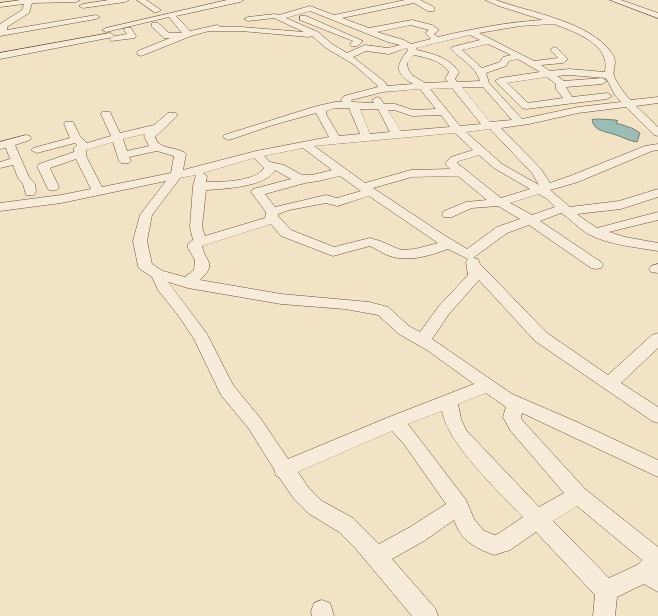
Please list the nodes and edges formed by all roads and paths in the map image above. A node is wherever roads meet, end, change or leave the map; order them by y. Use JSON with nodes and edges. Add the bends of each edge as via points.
{"nodes":[{"id":1,"x":125,"y":0,"type":"edge"},
{"id":2,"x":141,"y":0,"type":"edge"},
{"id":3,"x":240,"y":0,"type":"edge"},
{"id":4,"x":386,"y":0,"type":"edge"},
{"id":5,"x":415,"y":0,"type":"edge"},
{"id":6,"x":489,"y":0,"type":"edge"},
{"id":7,"x":614,"y":0,"type":"edge"},
{"id":8,"x":29,"y":1,"type":"junction"},
{"id":9,"x":12,"y":2,"type":"edge"},
{"id":10,"x":225,"y":2,"type":"junction"},
{"id":11,"x":79,"y":3,"type":"edge"},
{"id":12,"x":0,"y":5,"type":"edge"},
{"id":13,"x":195,"y":6,"type":"junction"},
{"id":14,"x":347,"y":7,"type":"dead end"},
{"id":15,"x":431,"y":8,"type":"dead end"},
{"id":16,"x":393,"y":9,"type":"junction"},
{"id":17,"x":157,"y":10,"type":"dead end"},
{"id":18,"x":360,"y":12,"type":"junction"},
{"id":19,"x":293,"y":14,"type":"junction"},
{"id":20,"x":205,"y":15,"type":"dead end"},
{"id":21,"x":658,"y":16,"type":"edge"},
{"id":22,"x":96,"y":17,"type":"junction"},
{"id":23,"x":334,"y":17,"type":"junction"},
{"id":24,"x":280,"y":18,"type":"junction"},
{"id":25,"x":412,"y":18,"type":"junction"},
{"id":26,"x":248,"y":19,"type":"junction"},
{"id":27,"x":177,"y":20,"type":"junction"},
{"id":28,"x":68,"y":22,"type":"junction"},
{"id":29,"x":311,"y":22,"type":"junction"},
{"id":30,"x":555,"y":22,"type":"junction"},
{"id":31,"x":154,"y":24,"type":"junction"},
{"id":32,"x":299,"y":27,"type":"junction"},
{"id":33,"x":1,"y":29,"type":"edge"},
{"id":34,"x":36,"y":29,"type":"junction"},
{"id":35,"x":79,"y":29,"type":"dead end"},
{"id":36,"x":209,"y":29,"type":"junction"},
{"id":37,"x":368,"y":30,"type":"junction"},
{"id":38,"x":472,"y":33,"type":"junction"},
{"id":39,"x":110,"y":34,"type":"junction"},
{"id":40,"x":187,"y":35,"type":"junction"},
{"id":41,"x":346,"y":35,"type":"junction"},
{"id":42,"x":46,"y":40,"type":"junction"},
{"id":43,"x":434,"y":40,"type":"junction"},
{"id":44,"x":374,"y":41,"type":"dead end"},
{"id":45,"x":488,"y":41,"type":"junction"},
{"id":46,"x":326,"y":43,"type":"junction"},
{"id":47,"x":410,"y":48,"type":"junction"},
{"id":48,"x":554,"y":50,"type":"dead end"},
{"id":49,"x":2,"y":53,"type":"edge"},
{"id":50,"x":141,"y":53,"type":"dead end"},
{"id":51,"x":520,"y":56,"type":"junction"},
{"id":52,"x":346,"y":57,"type":"junction"},
{"id":53,"x":531,"y":64,"type":"junction"},
{"id":54,"x":477,"y":68,"type":"junction"},
{"id":55,"x":508,"y":73,"type":"junction"},
{"id":56,"x":548,"y":74,"type":"junction"},
{"id":57,"x":611,"y":78,"type":"junction"},
{"id":58,"x":454,"y":79,"type":"junction"},
{"id":59,"x":485,"y":84,"type":"junction"},
{"id":60,"x":562,"y":84,"type":"junction"},
{"id":61,"x":423,"y":86,"type":"junction"},
{"id":62,"x":384,"y":89,"type":"junction"},
{"id":63,"x":371,"y":92,"type":"junction"},
{"id":64,"x":620,"y":95,"type":"junction"},
{"id":65,"x":569,"y":100,"type":"junction"},
{"id":66,"x":658,"y":100,"type":"edge"},
{"id":67,"x":628,"y":103,"type":"junction"},
{"id":68,"x":351,"y":105,"type":"junction"},
{"id":69,"x":381,"y":106,"type":"junction"},
{"id":70,"x":321,"y":108,"type":"junction"},
{"id":71,"x":443,"y":112,"type":"junction"},
{"id":72,"x":106,"y":114,"type":"dead end"},
{"id":73,"x":172,"y":115,"type":"dead end"},
{"id":74,"x":519,"y":122,"type":"junction"},
{"id":75,"x":69,"y":124,"type":"dead end"},
{"id":76,"x":490,"y":126,"type":"junction"},
{"id":77,"x":157,"y":128,"type":"junction"},
{"id":78,"x":457,"y":129,"type":"junction"},
{"id":79,"x":658,"y":132,"type":"edge"},
{"id":80,"x":397,"y":134,"type":"junction"},
{"id":81,"x":366,"y":136,"type":"junction"},
{"id":82,"x":117,"y":137,"type":"junction"},
{"id":83,"x":228,"y":137,"type":"dead end"},
{"id":84,"x":26,"y":138,"type":"dead end"},
{"id":85,"x":335,"y":139,"type":"junction"},
{"id":86,"x":5,"y":144,"type":"edge"},
{"id":87,"x":304,"y":144,"type":"junction"},
{"id":88,"x":80,"y":146,"type":"junction"},
{"id":89,"x":658,"y":147,"type":"edge"},
{"id":90,"x":157,"y":148,"type":"junction"},
{"id":91,"x":37,"y":150,"type":"dead end"},
{"id":92,"x":480,"y":151,"type":"junction"},
{"id":93,"x":256,"y":154,"type":"junction"},
{"id":94,"x":17,"y":161,"type":"junction"},
{"id":95,"x":0,"y":165,"type":"edge"},
{"id":96,"x":270,"y":165,"type":"junction"},
{"id":97,"x":202,"y":170,"type":"junction"},
{"id":98,"x":340,"y":172,"type":"junction"},
{"id":99,"x":462,"y":172,"type":"junction"},
{"id":100,"x":177,"y":174,"type":"junction"},
{"id":101,"x":307,"y":179,"type":"junction"},
{"id":102,"x":199,"y":186,"type":"junction"},
{"id":103,"x":54,"y":187,"type":"dead end"},
{"id":104,"x":543,"y":188,"type":"junction"},
{"id":105,"x":367,"y":190,"type":"junction"},
{"id":106,"x":98,"y":191,"type":"junction"},
{"id":107,"x":30,"y":192,"type":"dead end"},
{"id":108,"x":658,"y":193,"type":"edge"},
{"id":109,"x":326,"y":199,"type":"junction"},
{"id":110,"x":500,"y":202,"type":"junction"},
{"id":111,"x":0,"y":207,"type":"edge"},
{"id":112,"x":564,"y":210,"type":"junction"},
{"id":113,"x":448,"y":214,"type":"dead end"},
{"id":114,"x":271,"y":216,"type":"junction"},
{"id":115,"x":658,"y":216,"type":"edge"},
{"id":116,"x":531,"y":220,"type":"junction"},
{"id":117,"x":595,"y":232,"type":"junction"},
{"id":118,"x":200,"y":241,"type":"junction"},
{"id":119,"x":450,"y":244,"type":"junction"},
{"id":120,"x":658,"y":247,"type":"edge"},
{"id":121,"x":472,"y":261,"type":"junction"},
{"id":122,"x":596,"y":265,"type":"dead end"},
{"id":123,"x":158,"y":274,"type":"junction"},
{"id":124,"x":188,"y":282,"type":"junction"},
{"id":125,"x":658,"y":339,"type":"edge"},
{"id":126,"x":423,"y":340,"type":"junction"},
{"id":127,"x":609,"y":384,"type":"junction"},
{"id":128,"x":487,"y":386,"type":"junction"},
{"id":129,"x":449,"y":402,"type":"junction"},
{"id":130,"x":516,"y":404,"type":"junction"},
{"id":131,"x":658,"y":416,"type":"edge"},
{"id":132,"x":395,"y":422,"type":"junction"},
{"id":133,"x":658,"y":469,"type":"edge"},
{"id":134,"x":283,"y":470,"type":"junction"},
{"id":135,"x":578,"y":495,"type":"junction"},
{"id":136,"x":459,"y":506,"type":"junction"},
{"id":137,"x":537,"y":519,"type":"junction"},
{"id":138,"x":376,"y":557,"type":"junction"},
{"id":139,"x":655,"y":568,"type":"edge"},
{"id":140,"x":606,"y":591,"type":"junction"},
{"id":141,"x":427,"y":616,"type":"edge"},
{"id":142,"x":604,"y":616,"type":"edge"}],
"edges":[{"from":1,"to":11,"type":"street"},
{"from":2,"to":17,"type":"street"},
{"from":3,"to":10,"type":"street"},
{"from":4,"to":16,"type":"street"},
{"from":5,"to":15,"type":"street"},
{"from":5,"to":16,"type":"street"},
{"from":6,"to":30,"type":"street"},
{"from":7,"to":21,"type":"street"},
{"from":8,"to":9,"type":"street"},
{"from":8,"to":11,"type":"street"},
{"from":8,"to":33,"type":"street","via":[[26,11]]},
{"from":9,"to":12,"type":"street"},
{"from":10,"to":13,"type":"street"},
{"from":10,"to":26,"type":"street"},
{"from":11,"to":22,"type":"street"},
{"from":11,"to":28,"type":"street","via":[[68,11]]},
{"from":13,"to":20,"type":"street"},
{"from":13,"to":27,"type":"street"},
{"from":14,"to":18,"type":"street"},
{"from":16,"to":18,"type":"street"},
{"from":16,"to":25,"type":"street"},
{"from":18,"to":23,"type":"street"},
{"from":19,"to":23,"type":"street","via":[[310,8]]},
{"from":19,"to":24,"type":"street"},
{"from":19,"to":29,"type":"street"},
{"from":22,"to":28,"type":"street"},
{"from":22,"to":39,"type":"street"},
{"from":23,"to":37,"type":"street"},
{"from":24,"to":26,"type":"street","via":[[275,16]]},
{"from":24,"to":32,"type":"street"},
{"from":25,"to":37,"type":"street","via":[[379,24]]},
{"from":25,"to":43,"type":"street","via":[[409,28],[414,35]]},
{"from":25,"to":43,"type":"street","via":[[434,28],[435,30],[429,33]]},
{"from":26,"to":36,"type":"street"},
{"from":27,"to":31,"type":"street"},
{"from":27,"to":36,"type":"street","via":[[202,24]]},
{"from":27,"to":40,"type":"street"},
{"from":28,"to":34,"type":"street"},
{"from":29,"to":32,"type":"street"},
{"from":29,"to":41,"type":"street"},
{"from":30,"to":38,"type":"street","via":[[520,24]]},
{"from":30,"to":57,"type":"street","via":[[600,44],[609,55]]},
{"from":31,"to":39,"type":"street"},
{"from":31,"to":39,"type":"street","via":[[128,30],[132,36]]},
{"from":31,"to":40,"type":"street","via":[[167,36]]},
{"from":32,"to":46,"type":"street","via":[[315,34]]},
{"from":33,"to":34,"type":"street"},
{"from":34,"to":42,"type":"street"},
{"from":35,"to":39,"type":"street"},
{"from":36,"to":40,"type":"street"},
{"from":36,"to":46,"type":"street","via":[[306,34]]},
{"from":37,"to":47,"type":"street"},
{"from":38,"to":43,"type":"street"},
{"from":38,"to":45,"type":"street"},
{"from":39,"to":42,"type":"street"},
{"from":40,"to":50,"type":"street"},
{"from":41,"to":44,"type":"street","via":[[357,43],[366,39]]},
{"from":41,"to":46,"type":"street","via":[[340,41]]},
{"from":42,"to":49,"type":"street"},
{"from":43,"to":47,"type":"street"},
{"from":45,"to":51,"type":"street"},
{"from":45,"to":54,"type":"street","via":[[456,49]]},
{"from":46,"to":52,"type":"street"},
{"from":47,"to":52,"type":"street","via":[[382,51],[365,48]]},
{"from":47,"to":58,"type":"street","via":[[440,59],[450,66],[454,72]]},
{"from":47,"to":61,"type":"street","via":[[403,69]]},
{"from":48,"to":53,"type":"street","via":[[563,60]]},
{"from":51,"to":53,"type":"street"},
{"from":51,"to":55,"type":"street","via":[[506,59]]},
{"from":52,"to":62,"type":"street","via":[[356,62],[382,84]]},
{"from":53,"to":56,"type":"street"},
{"from":54,"to":55,"type":"street"},
{"from":54,"to":58,"type":"street"},
{"from":54,"to":59,"type":"street"},
{"from":55,"to":56,"type":"street"},
{"from":55,"to":65,"type":"street","via":[[500,81],[524,105]]},
{"from":56,"to":57,"type":"street","via":[[569,72]]},
{"from":56,"to":60,"type":"street"},
{"from":57,"to":60,"type":"street"},
{"from":57,"to":64,"type":"street"},
{"from":58,"to":59,"type":"street"},
{"from":58,"to":61,"type":"street"},
{"from":58,"to":76,"type":"street","via":[[456,88]]},
{"from":59,"to":74,"type":"street"},
{"from":60,"to":65,"type":"street","via":[[561,89]]},
{"from":61,"to":62,"type":"street"},
{"from":61,"to":71,"type":"street"},
{"from":62,"to":63,"type":"street"},
{"from":63,"to":68,"type":"street","via":[[347,98]]},
{"from":63,"to":69,"type":"street"},
{"from":64,"to":65,"type":"street"},
{"from":64,"to":67,"type":"street"},
{"from":66,"to":67,"type":"street"},
{"from":67,"to":74,"type":"street"},
{"from":67,"to":79,"type":"street"},
{"from":68,"to":69,"type":"street"},
{"from":68,"to":70,"type":"street"},
{"from":68,"to":81,"type":"street"},
{"from":69,"to":71,"type":"street","via":[[395,107],[412,113]]},
{"from":69,"to":80,"type":"street"},
{"from":70,"to":83,"type":"street"},
{"from":70,"to":85,"type":"street","via":[[321,114]]},
{"from":71,"to":78,"type":"street"},
{"from":72,"to":82,"type":"street"},
{"from":73,"to":77,"type":"street"},
{"from":74,"to":76,"type":"street"},
{"from":75,"to":88,"type":"street"},
{"from":76,"to":78,"type":"street"},
{"from":76,"to":104,"type":"street","via":[[537,171]]},
{"from":77,"to":82,"type":"street"},
{"from":77,"to":90,"type":"street","via":[[149,136]]},
{"from":78,"to":80,"type":"street"},
{"from":78,"to":92,"type":"street"},
{"from":80,"to":81,"type":"street"},
{"from":81,"to":85,"type":"street"},
{"from":82,"to":88,"type":"street"},
{"from":82,"to":90,"type":"street","via":[[124,158]]},
{"from":84,"to":86,"type":"street"},
{"from":85,"to":87,"type":"street"},
{"from":86,"to":94,"type":"street"},
{"from":87,"to":93,"type":"street"},
{"from":87,"to":98,"type":"street"},
{"from":88,"to":91,"type":"street"},
{"from":88,"to":103,"type":"street","via":[[44,166]]},
{"from":88,"to":106,"type":"street"},
{"from":89,"to":104,"type":"street","via":[[649,148],[574,179]]},
{"from":90,"to":100,"type":"street","via":[[180,154]]},
{"from":92,"to":99,"type":"street","via":[[455,159],[451,164]]},
{"from":92,"to":104,"type":"street","via":[[498,166]]},
{"from":93,"to":96,"type":"street","via":[[266,165]]},
{"from":93,"to":97,"type":"street"},
{"from":94,"to":95,"type":"street"},
{"from":94,"to":107,"type":"street","via":[[29,184]]},
{"from":96,"to":101,"type":"street","via":[[282,167],[296,177]]},
{"from":96,"to":102,"type":"street","via":[[268,171],[253,180],[227,186]]},
{"from":97,"to":100,"type":"street"},
{"from":97,"to":102,"type":"street"},
{"from":98,"to":101,"type":"street"},
{"from":98,"to":105,"type":"street"},
{"from":99,"to":105,"type":"street","via":[[412,174]]},
{"from":99,"to":110,"type":"street","via":[[475,185]]},
{"from":100,"to":106,"type":"street"},
{"from":100,"to":123,"type":"street","via":[[146,215],[140,241],[145,266]]},
{"from":101,"to":109,"type":"street"},
{"from":101,"to":114,"type":"street","via":[[257,192]]},
{"from":102,"to":118,"type":"street","via":[[196,227]]},
{"from":104,"to":110,"type":"street"},
{"from":104,"to":112,"type":"street"},
{"from":105,"to":109,"type":"street","via":[[337,202]]},
{"from":105,"to":119,"type":"street"},
{"from":106,"to":111,"type":"street"},
{"from":108,"to":112,"type":"street","via":[[620,205]]},
{"from":109,"to":114,"type":"street","via":[[286,207]]},
{"from":110,"to":113,"type":"street","via":[[470,205]]},
{"from":110,"to":116,"type":"street"},
{"from":112,"to":116,"type":"street"},
{"from":112,"to":117,"type":"street"},
{"from":114,"to":118,"type":"street","via":[[235,232]]},
{"from":114,"to":119,"type":"street","via":[[286,232],[333,252],[370,242],[397,254],[423,252]]},
{"from":115,"to":117,"type":"street"},
{"from":116,"to":121,"type":"street","via":[[502,230]]},
{"from":116,"to":122,"type":"street"},
{"from":117,"to":120,"type":"street","via":[[623,241]]},
{"from":118,"to":124,"type":"street","via":[[194,248],[202,260],[201,271]]},
{"from":119,"to":121,"type":"street"},
{"from":121,"to":126,"type":"street","via":[[475,275],[473,279],[444,310]]},
{"from":121,"to":127,"type":"street","via":[[541,337]]},
{"from":123,"to":124,"type":"street"},
{"from":123,"to":134,"type":"street","via":[[163,287],[202,338],[227,390],[255,424]]},
{"from":124,"to":126,"type":"street","via":[[281,299],[369,307],[383,311],[404,330]]},
{"from":125,"to":127,"type":"street"},
{"from":126,"to":128,"type":"street"},
{"from":127,"to":131,"type":"street"},
{"from":128,"to":129,"type":"street"},
{"from":128,"to":130,"type":"street"},
{"from":129,"to":132,"type":"street"},
{"from":129,"to":137,"type":"street","via":[[452,419],[460,435]]},
{"from":130,"to":133,"type":"street"},
{"from":130,"to":135,"type":"street","via":[[512,417],[516,425]]},
{"from":132,"to":134,"type":"street"},
{"from":132,"to":136,"type":"street","via":[[410,438]]},
{"from":134,"to":138,"type":"street","via":[[315,507],[346,525]]},
{"from":135,"to":137,"type":"street"},
{"from":135,"to":139,"type":"street"},
{"from":136,"to":137,"type":"street","via":[[466,525],[476,537],[494,545],[503,543]]},
{"from":136,"to":138,"type":"street"},
{"from":137,"to":140,"type":"street"},
{"from":138,"to":141,"type":"street"},
{"from":139,"to":140,"type":"street"},
{"from":140,"to":142,"type":"street"}]}
